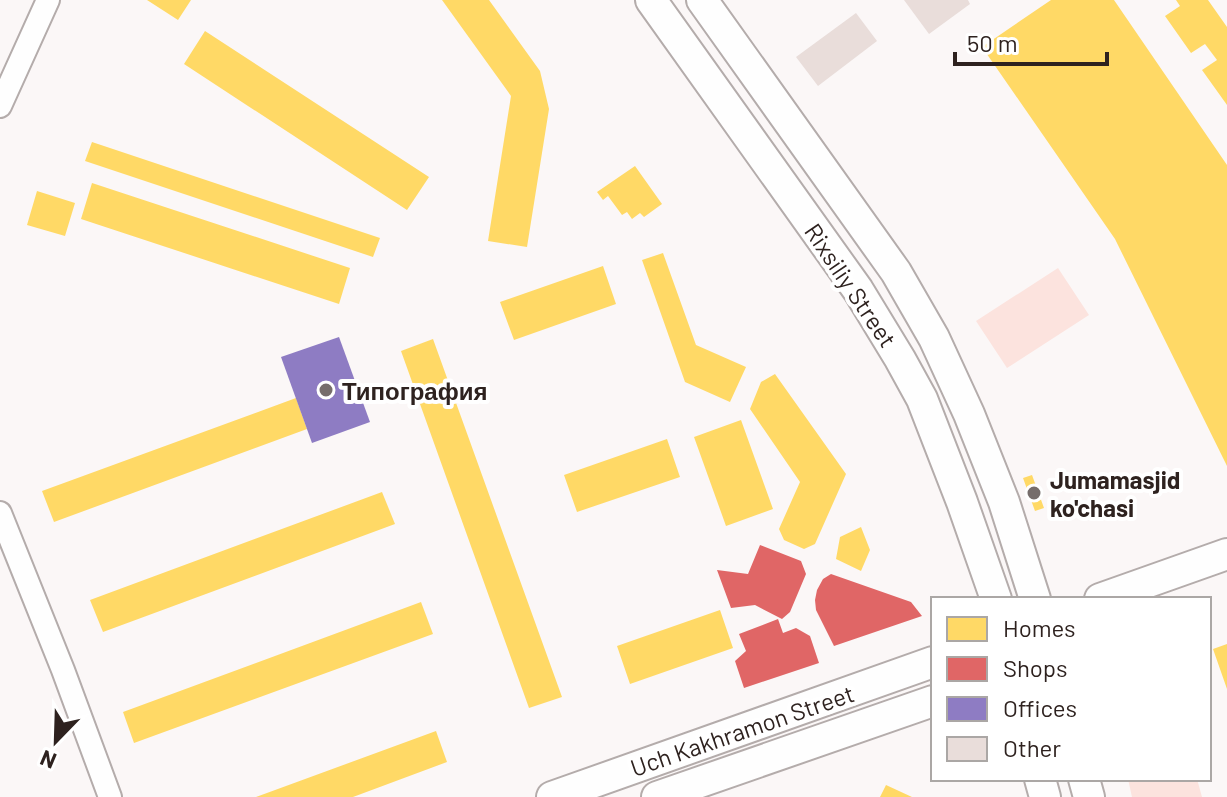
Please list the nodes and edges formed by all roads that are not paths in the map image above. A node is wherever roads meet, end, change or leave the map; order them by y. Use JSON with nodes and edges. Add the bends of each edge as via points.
{"nodes":[{"id":1,"x":48,"y":0,"type":"edge"},
{"id":2,"x":651,"y":0,"type":"edge"},
{"id":3,"x":702,"y":0,"type":"edge"},
{"id":4,"x":0,"y":106,"type":"edge"},
{"id":5,"x":875,"y":241,"type":"junction"},
{"id":6,"x":840,"y":265,"type":"junction"},
{"id":7,"x":0,"y":513,"type":"edge"},
{"id":8,"x":1227,"y":554,"type":"edge"},
{"id":9,"x":995,"y":597,"type":"edge"},
{"id":10,"x":1034,"y":597,"type":"edge"},
{"id":11,"x":1106,"y":597,"type":"edge"},
{"id":12,"x":931,"y":663,"type":"edge"},
{"id":13,"x":931,"y":702,"type":"edge"},
{"id":14,"x":110,"y":797,"type":"edge"},
{"id":15,"x":552,"y":797,"type":"edge"},
{"id":16,"x":657,"y":797,"type":"edge"}],
"edges":[{"from":1,"to":4,"type":"street"},
{"from":2,"to":6,"type":"main road","name":"Rixsiliy Street"},
{"from":3,"to":5,"type":"main road","name":"Rixsiliy Street"},
{"from":5,"to":6,"type":"main road","via":[[874,256],[865,267],[853,271]]},
{"from":5,"to":10,"type":"main road","name":"Rixsiliy Street","via":[[934,338],[969,414]]},
{"from":6,"to":9,"type":"main road","name":"Rixsiliy Street","via":[[922,399]]},
{"from":7,"to":14,"type":"street"},
{"from":8,"to":11,"type":"main road"},
{"from":12,"to":15,"type":"main road","name":"Uch Kakhramon Street"},
{"from":13,"to":16,"type":"main road","name":"Uch Kakhramon Street"}]}
